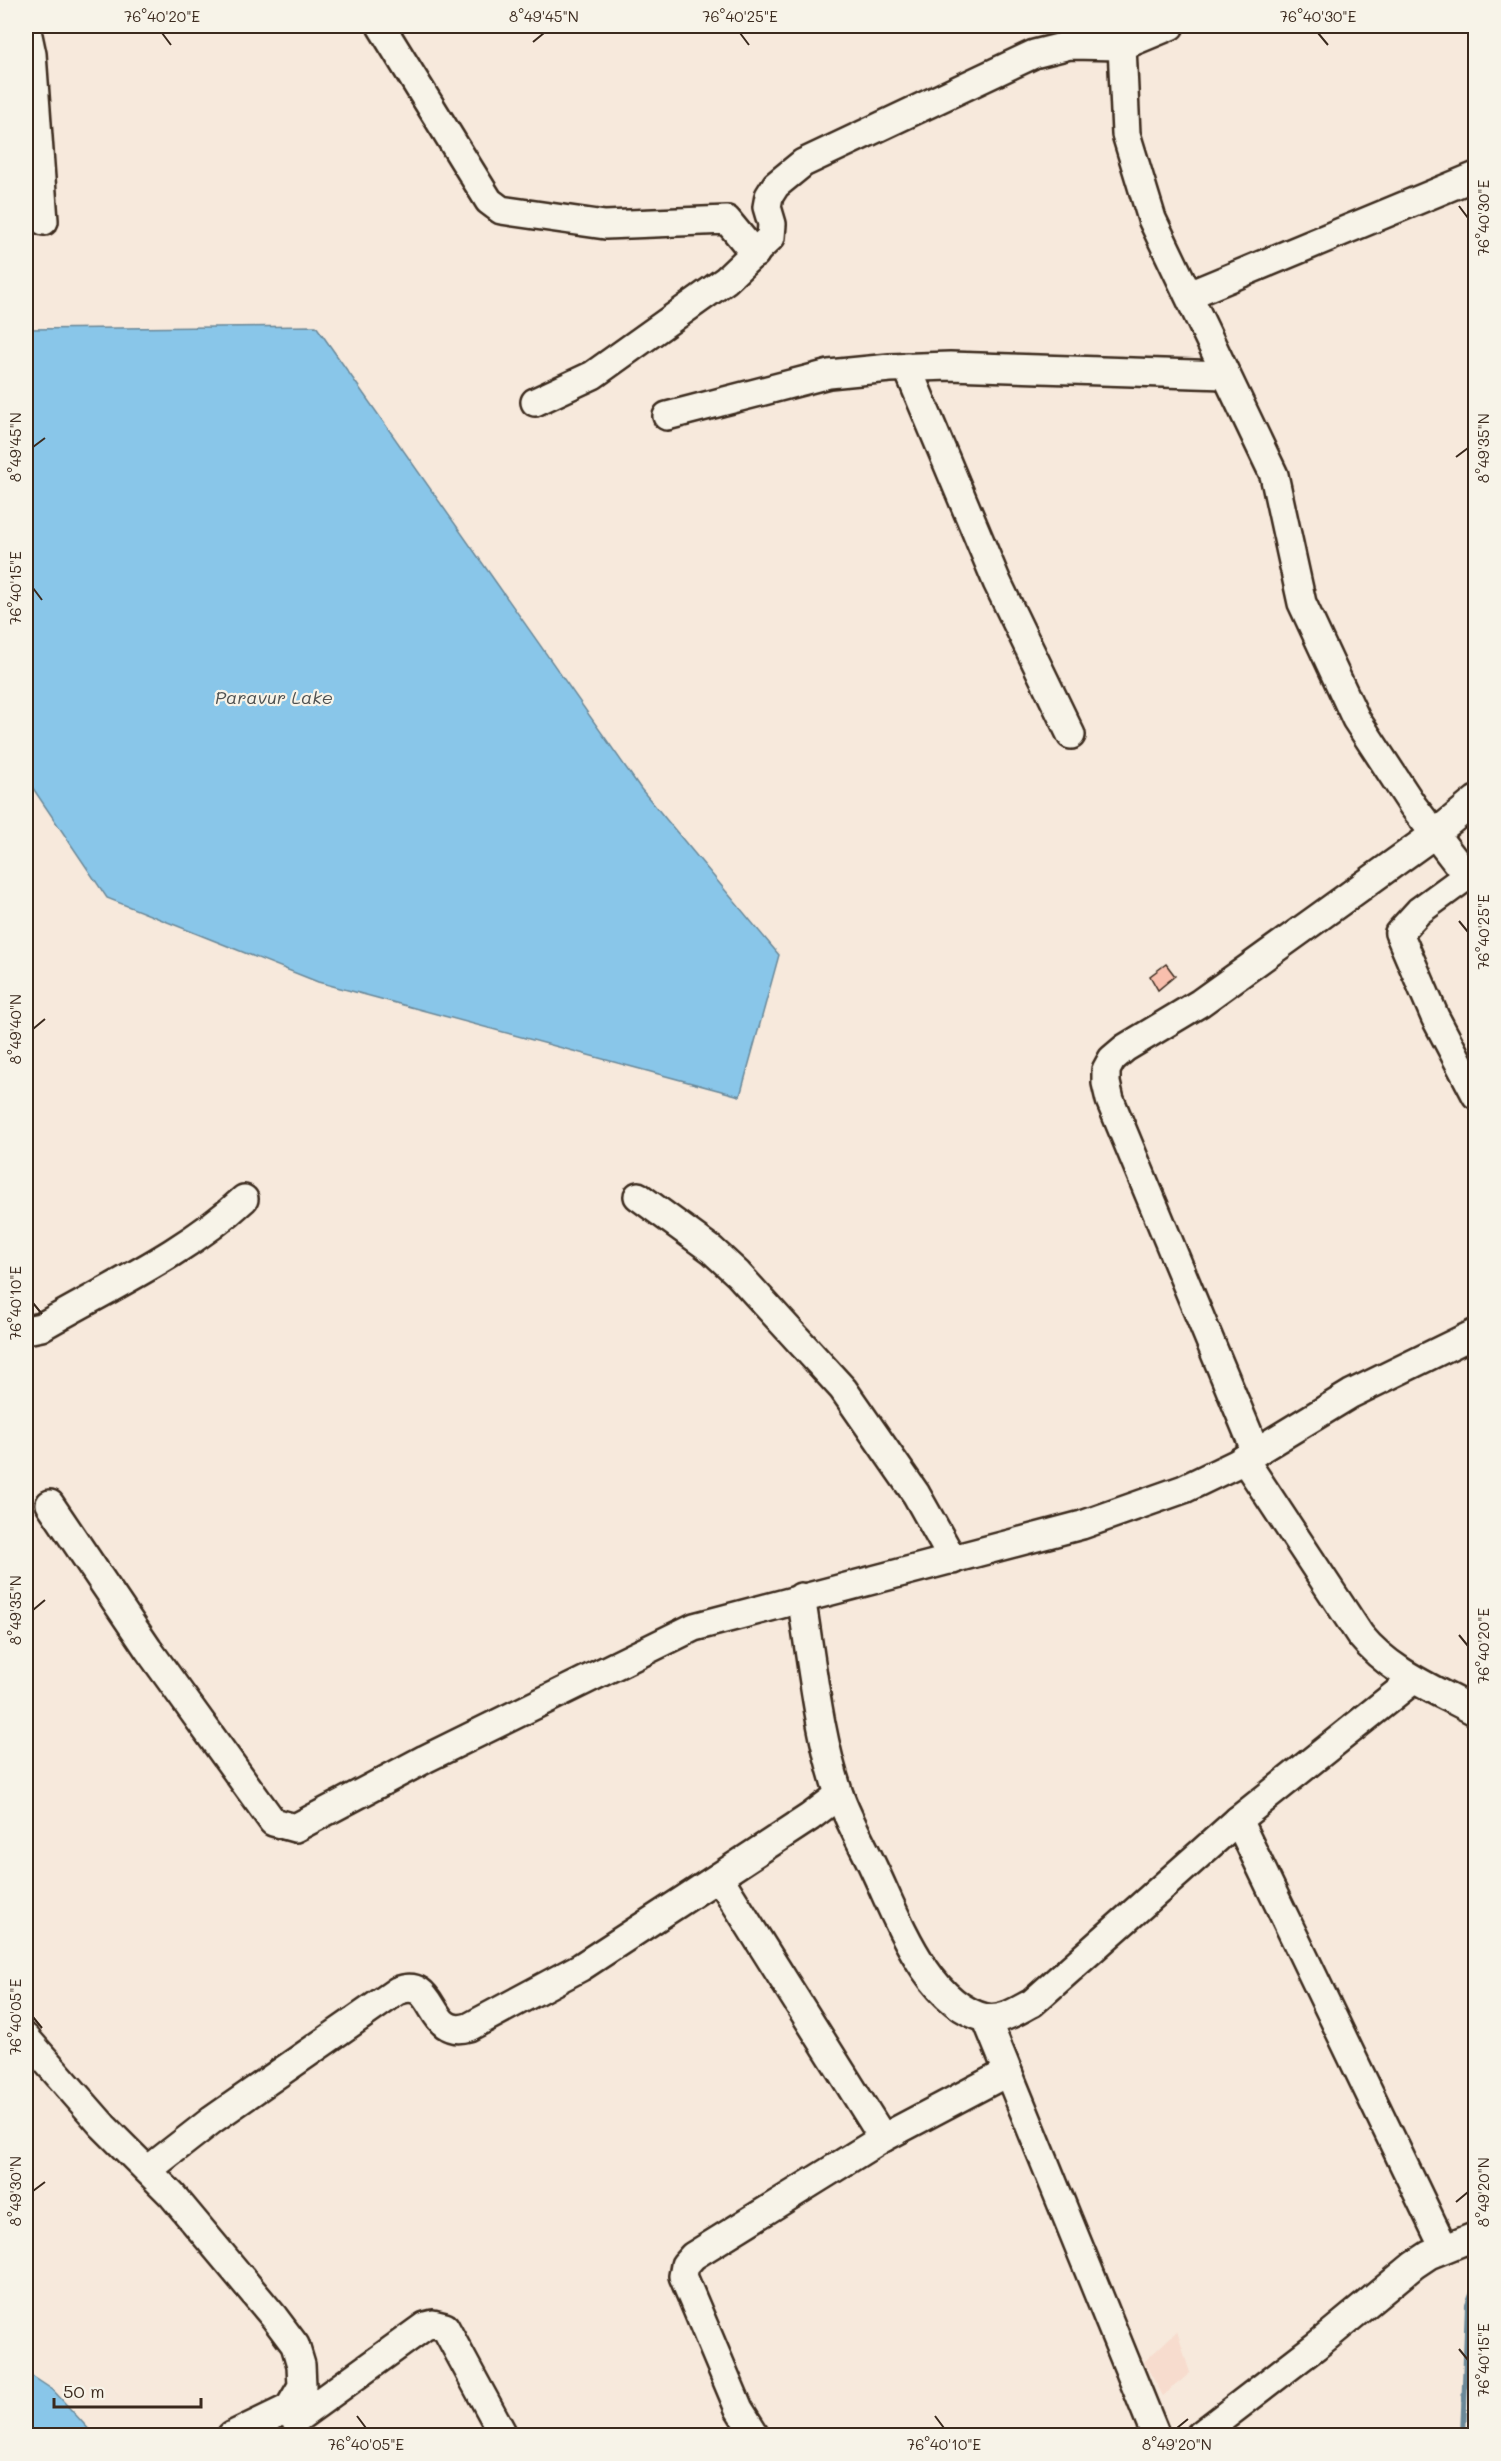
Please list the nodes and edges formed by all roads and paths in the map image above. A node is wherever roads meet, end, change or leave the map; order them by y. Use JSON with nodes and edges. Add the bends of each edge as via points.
{"nodes":[{"id":1,"x":26,"y":26,"type":"edge"},
{"id":2,"x":381,"y":26,"type":"edge"},
{"id":3,"x":1170,"y":26,"type":"edge"},
{"id":4,"x":1120,"y":35,"type":"edge"},
{"id":5,"x":1476,"y":176,"type":"edge"},
{"id":6,"x":44,"y":221,"type":"dead end"},
{"id":7,"x":755,"y":254,"type":"junction"},
{"id":8,"x":1189,"y":295,"type":"junction"},
{"id":9,"x":907,"y":367,"type":"junction"},
{"id":10,"x":1226,"y":375,"type":"junction"},
{"id":11,"x":535,"y":402,"type":"dead end"},
{"id":12,"x":667,"y":416,"type":"dead end"},
{"id":13,"x":1071,"y":735,"type":"dead end"},
{"id":14,"x":1476,"y":801,"type":"edge"},
{"id":15,"x":1436,"y":833,"type":"junction"},
{"id":16,"x":1476,"y":1095,"type":"edge"},
{"id":17,"x":638,"y":1196,"type":"dead end"},
{"id":18,"x":243,"y":1199,"type":"dead end"},
{"id":19,"x":26,"y":1330,"type":"edge"},
{"id":20,"x":1476,"y":1333,"type":"edge"},
{"id":21,"x":1250,"y":1456,"type":"junction"},
{"id":22,"x":50,"y":1504,"type":"dead end"},
{"id":23,"x":952,"y":1560,"type":"junction"},
{"id":24,"x":801,"y":1597,"type":"junction"},
{"id":25,"x":1413,"y":1680,"type":"junction"},
{"id":26,"x":1476,"y":1712,"type":"edge"},
{"id":27,"x":839,"y":1795,"type":"junction"},
{"id":28,"x":1238,"y":1820,"type":"junction"},
{"id":29,"x":719,"y":1877,"type":"junction"},
{"id":30,"x":986,"y":2018,"type":"junction"},
{"id":31,"x":26,"y":2038,"type":"edge"},
{"id":32,"x":1008,"y":2072,"type":"junction"},
{"id":33,"x":883,"y":2138,"type":"junction"},
{"id":34,"x":148,"y":2170,"type":"junction"},
{"id":35,"x":1476,"y":2236,"type":"edge"},
{"id":36,"x":1444,"y":2248,"type":"junction"},
{"id":37,"x":295,"y":2421,"type":"edge"},
{"id":38,"x":231,"y":2436,"type":"edge"},
{"id":39,"x":504,"y":2436,"type":"edge"},
{"id":40,"x":756,"y":2436,"type":"edge"},
{"id":41,"x":1156,"y":2436,"type":"edge"},
{"id":42,"x":1199,"y":2436,"type":"edge"}],
"edges":[{"from":1,"to":6,"type":"street","via":[[32,54]]},
{"from":2,"to":7,"type":"street","via":[[489,201],[501,210],[605,225],[727,220]]},
{"from":3,"to":4,"type":"street"},
{"from":4,"to":7,"type":"street","via":[[1034,54],[803,164],[776,185],[769,196],[771,237]]},
{"from":4,"to":8,"type":"street","via":[[1126,135],[1152,219]]},
{"from":5,"to":8,"type":"street"},
{"from":7,"to":11,"type":"street","via":[[726,280],[593,375]]},
{"from":8,"to":10,"type":"street"},
{"from":9,"to":10,"type":"street"},
{"from":9,"to":12,"type":"street","via":[[829,374]]},
{"from":9,"to":13,"type":"street","via":[[997,582]]},
{"from":10,"to":15,"type":"street","via":[[1274,475],[1302,603],[1356,719],[1413,806]]},
{"from":14,"to":15,"type":"street"},
{"from":15,"to":16,"type":"street","via":[[1467,876],[1419,910],[1399,933],[1435,1017]]},
{"from":15,"to":21,"type":"street","via":[[1200,1003],[1125,1048],[1112,1059],[1107,1070],[1110,1100]]},
{"from":17,"to":23,"type":"street","via":[[738,1274],[843,1389],[916,1494]]},
{"from":18,"to":19,"type":"street","via":[[195,1238],[41,1327]]},
{"from":20,"to":21,"type":"street","via":[[1351,1394]]},
{"from":21,"to":23,"type":"street","via":[[1184,1489],[1082,1525]]},
{"from":21,"to":25,"type":"street","via":[[1360,1635],[1374,1653]]},
{"from":22,"to":24,"type":"street","via":[[148,1649],[273,1822],[287,1827],[304,1825],[425,1759],[694,1627]]},
{"from":23,"to":24,"type":"street"},
{"from":24,"to":27,"type":"street","via":[[826,1744]]},
{"from":25,"to":26,"type":"street"},
{"from":25,"to":28,"type":"street"},
{"from":27,"to":29,"type":"street"},
{"from":27,"to":30,"type":"street","via":[[916,1958],[939,1989]]},
{"from":28,"to":30,"type":"street","via":[[1032,2003],[1005,2017]]},
{"from":28,"to":36,"type":"street"},
{"from":29,"to":33,"type":"street"},
{"from":29,"to":34,"type":"street","via":[[581,1967],[469,2027],[458,2030],[445,2026],[423,1993],[416,1989],[397,1991],[212,2120]]},
{"from":30,"to":32,"type":"street"},
{"from":31,"to":34,"type":"street","via":[[103,2126]]},
{"from":32,"to":33,"type":"street"},
{"from":32,"to":41,"type":"street"},
{"from":33,"to":40,"type":"street","via":[[693,2256],[685,2265],[683,2276],[739,2409]]},
{"from":34,"to":37,"type":"street","via":[[295,2345],[302,2365],[302,2386]]},
{"from":35,"to":36,"type":"street"},
{"from":36,"to":42,"type":"street","via":[[1414,2265]]},
{"from":37,"to":38,"type":"street"},
{"from":37,"to":39,"type":"street","via":[[433,2324],[445,2327]]}]}
